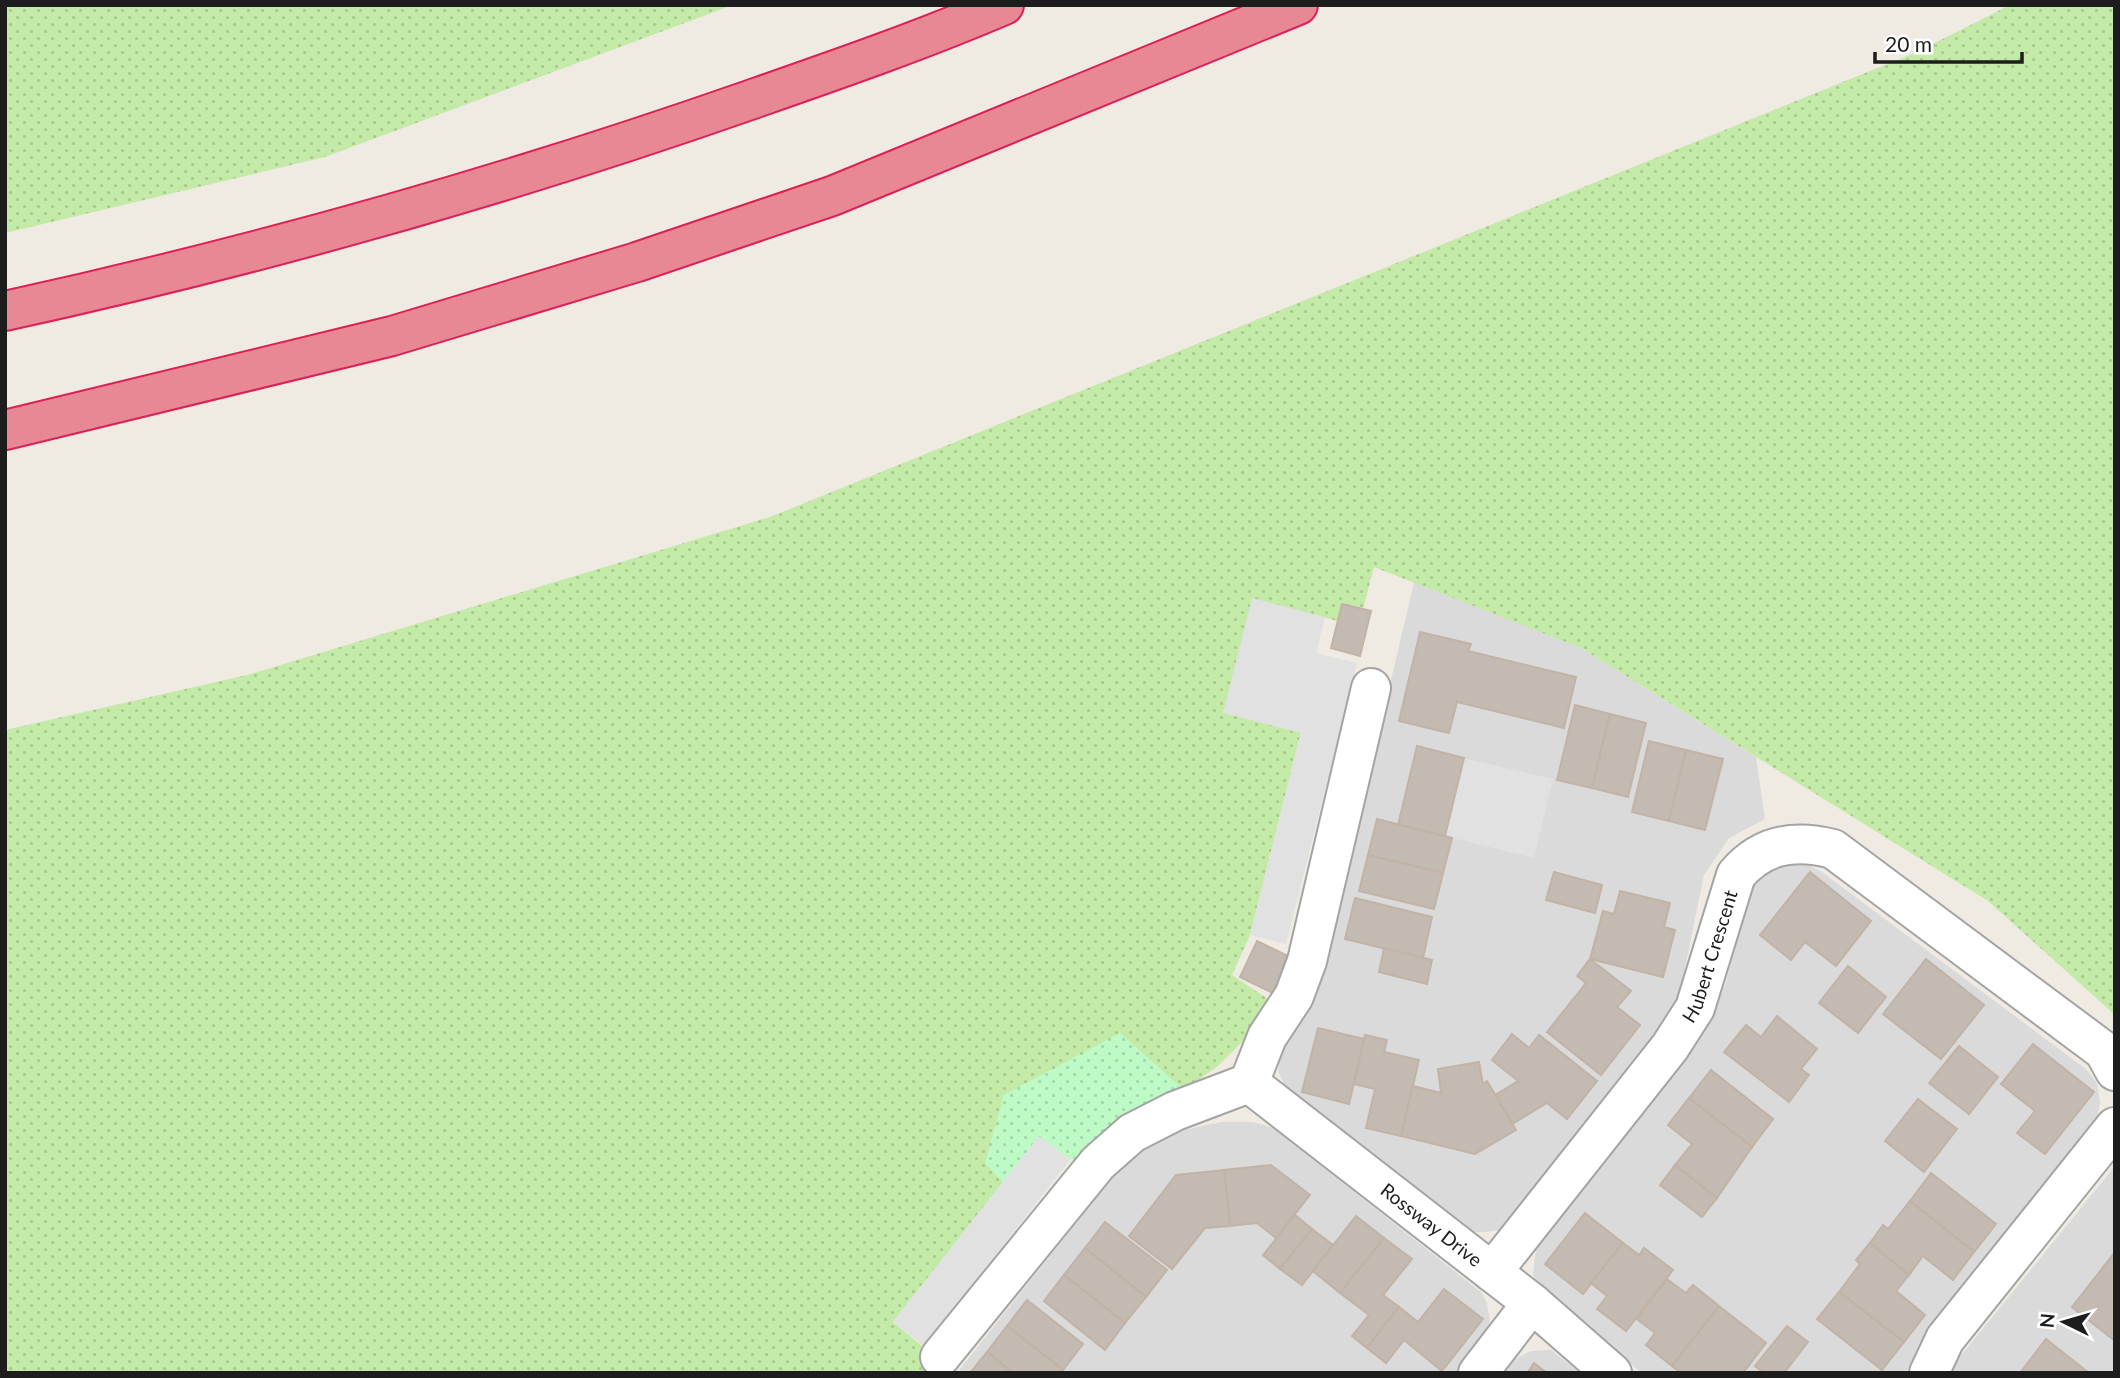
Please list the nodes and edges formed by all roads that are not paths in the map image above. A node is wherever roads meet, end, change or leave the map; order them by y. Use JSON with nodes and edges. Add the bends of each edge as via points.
{"nodes":[{"id":1,"x":1004,"y":5,"type":"edge"},
{"id":2,"x":1298,"y":5,"type":"edge"},
{"id":3,"x":5,"y":311,"type":"edge"},
{"id":4,"x":5,"y":430,"type":"edge"},
{"id":5,"x":1371,"y":688,"type":"dead end"},
{"id":6,"x":2115,"y":1071,"type":"edge"},
{"id":7,"x":1249,"y":1083,"type":"junction"},
{"id":8,"x":2115,"y":1127,"type":"edge"},
{"id":9,"x":1492,"y":1272,"type":"junction"},
{"id":10,"x":1532,"y":1303,"type":"junction"},
{"id":11,"x":940,"y":1357,"type":"dead end"},
{"id":12,"x":1478,"y":1373,"type":"edge"},
{"id":13,"x":1612,"y":1373,"type":"edge"},
{"id":14,"x":1929,"y":1373,"type":"edge"}],
"edges":[{"from":1,"to":3,"type":"highway","via":[[601,152],[363,222]]},
{"from":2,"to":4,"type":"highway","via":[[832,196],[637,262],[392,336]]},
{"from":5,"to":7,"type":"street","via":[[1307,961]]},
{"from":6,"to":9,"type":"street","name":"Hubert Crescent","via":[[2104,1051],[1833,849],[1809,843],[1768,848],[1736,875],[1695,1008],[1670,1047]]},
{"from":7,"to":9,"type":"street","name":"Rossway Drive"},
{"from":7,"to":11,"type":"street","via":[[1175,1111],[1132,1133],[1107,1155]]},
{"from":8,"to":14,"type":"street","via":[[1945,1339]]},
{"from":9,"to":10,"type":"street","name":"Rossway Drive"},
{"from":10,"to":12,"type":"street"},
{"from":10,"to":13,"type":"street","name":"Rossway Drive"}]}
